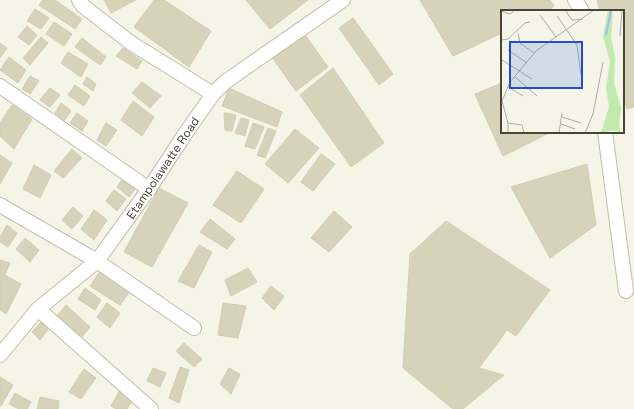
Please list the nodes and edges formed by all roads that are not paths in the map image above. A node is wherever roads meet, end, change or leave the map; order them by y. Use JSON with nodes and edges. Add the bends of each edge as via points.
{"nodes":[{"id":1,"x":79,"y":0,"type":"edge"},
{"id":2,"x":343,"y":0,"type":"edge"},
{"id":3,"x":576,"y":0,"type":"edge"},
{"id":4,"x":581,"y":10,"type":"edge"},
{"id":5,"x":0,"y":86,"type":"edge"},
{"id":6,"x":213,"y":94,"type":"junction"},
{"id":7,"x":605,"y":133,"type":"edge"},
{"id":8,"x":149,"y":189,"type":"junction"},
{"id":9,"x":0,"y":204,"type":"edge"},
{"id":10,"x":97,"y":261,"type":"junction"},
{"id":11,"x":626,"y":291,"type":"dead end"},
{"id":12,"x":38,"y":309,"type":"junction"},
{"id":13,"x":194,"y":328,"type":"dead end"},
{"id":14,"x":0,"y":354,"type":"edge"},
{"id":15,"x":151,"y":409,"type":"edge"}],
"edges":[{"from":1,"to":6,"type":"street","via":[[83,6],[131,43]]},
{"from":2,"to":6,"type":"street","name":"Etampolawatte Road","via":[[225,82]]},
{"from":3,"to":4,"type":"street"},
{"from":5,"to":8,"type":"street"},
{"from":6,"to":8,"type":"street","name":"Etampolawatte Road"},
{"from":7,"to":11,"type":"street"},
{"from":8,"to":10,"type":"street","name":"Etampolawatte Road"},
{"from":9,"to":10,"type":"street"},
{"from":10,"to":12,"type":"street","name":"Etampolawatte Road"},
{"from":10,"to":13,"type":"street"},
{"from":12,"to":14,"type":"street","name":"Etampolawatte Road"},
{"from":12,"to":15,"type":"street"}]}
